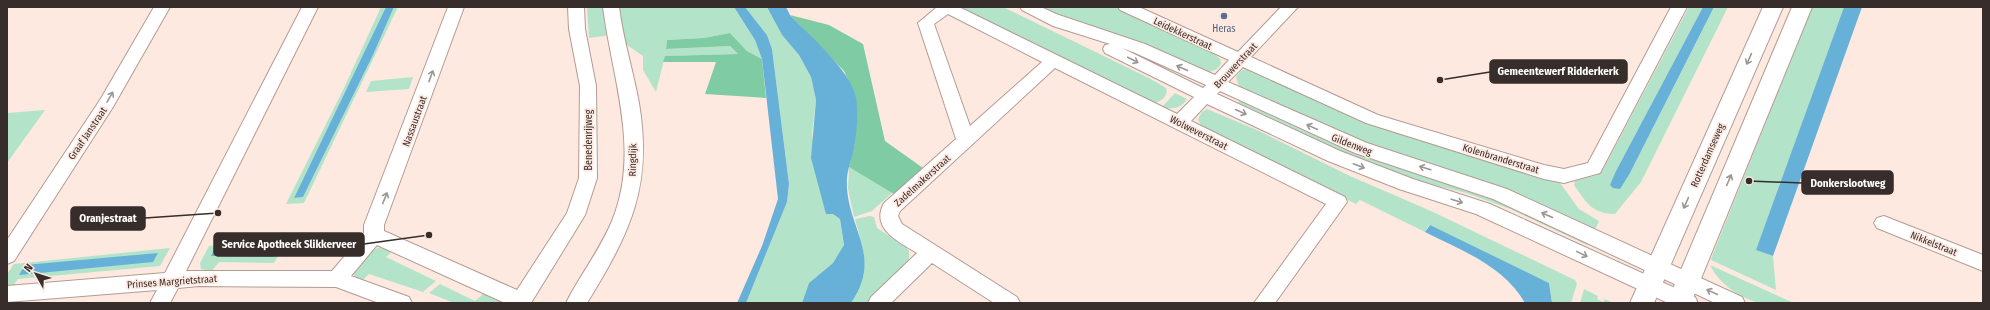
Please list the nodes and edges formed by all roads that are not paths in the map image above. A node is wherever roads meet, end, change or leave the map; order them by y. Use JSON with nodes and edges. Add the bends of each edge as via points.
{"nodes":[{"id":1,"x":162,"y":7,"type":"edge"},
{"id":2,"x":310,"y":7,"type":"edge"},
{"id":3,"x":456,"y":7,"type":"edge"},
{"id":4,"x":576,"y":7,"type":"edge"},
{"id":5,"x":611,"y":7,"type":"edge"},
{"id":6,"x":947,"y":7,"type":"edge"},
{"id":7,"x":1028,"y":7,"type":"edge"},
{"id":8,"x":1126,"y":7,"type":"edge"},
{"id":9,"x":1290,"y":7,"type":"edge"},
{"id":10,"x":1679,"y":7,"type":"edge"},
{"id":11,"x":1773,"y":7,"type":"edge"},
{"id":12,"x":1802,"y":7,"type":"edge"},
{"id":13,"x":1054,"y":60,"type":"junction"},
{"id":14,"x":1240,"y":60,"type":"junction"},
{"id":15,"x":1211,"y":90,"type":"junction"},
{"id":16,"x":1180,"y":122,"type":"junction"},
{"id":17,"x":966,"y":141,"type":"junction"},
{"id":18,"x":1884,"y":223,"type":"dead end"},
{"id":19,"x":374,"y":235,"type":"junction"},
{"id":20,"x":930,"y":253,"type":"junction"},
{"id":21,"x":7,"y":256,"type":"edge"},
{"id":22,"x":1983,"y":263,"type":"edge"},
{"id":23,"x":337,"y":279,"type":"junction"},
{"id":24,"x":172,"y":280,"type":"junction"},
{"id":25,"x":1650,"y":285,"type":"edge"},
{"id":26,"x":7,"y":294,"type":"edge"},
{"id":27,"x":1684,"y":297,"type":"edge"},
{"id":28,"x":520,"y":302,"type":"edge"},
{"id":29,"x":160,"y":303,"type":"edge"},
{"id":30,"x":402,"y":303,"type":"edge"},
{"id":31,"x":576,"y":303,"type":"edge"},
{"id":32,"x":878,"y":303,"type":"edge"},
{"id":33,"x":1010,"y":303,"type":"edge"},
{"id":34,"x":1264,"y":303,"type":"edge"},
{"id":35,"x":1736,"y":303,"type":"edge"}],
"edges":[{"from":21,"to":1,"type":"street","name":"Graaf Janstraat","one_way":true,"via":[[107,103]]},
{"from":2,"to":24,"type":"street"},
{"from":19,"to":3,"type":"street","name":"Nassaustraat","one_way":true,"via":[[374,225]]},
{"from":4,"to":28,"type":"street","name":"Benedenrijweg","via":[[577,29],[588,86],[588,178],[576,215]]},
{"from":5,"to":31,"type":"street","name":"Ringdijk","via":[[613,29],[629,93],[634,170],[627,206],[614,237]]},
{"from":6,"to":13,"type":"street","name":"Wolweverstraat"},
{"from":6,"to":17,"type":"street","name":"Wolweverstraat","via":[[926,23]]},
{"from":7,"to":15,"type":"street","name":"Gildenweg"},
{"from":8,"to":14,"type":"street","name":"Leidekkerstraat"},
{"from":9,"to":14,"type":"street","name":"Brouwerstraat"},
{"from":10,"to":14,"type":"street","name":"Kolenbranderstraat","via":[[1594,168],[1564,176],[1372,120]]},
{"from":11,"to":25,"type":"main road","name":"Rotterdamseweg","one_way":true},
{"from":27,"to":12,"type":"main road","one_way":true},
{"from":13,"to":16,"type":"street","name":"Wolweverstraat"},
{"from":13,"to":17,"type":"street","name":"Zadelmakerstraat"},
{"from":14,"to":15,"type":"street","name":"Brouwerstraat"},
{"from":15,"to":16,"type":"street","name":"Brouwerstraat"},
{"from":15,"to":25,"type":"street","name":"Gildenweg","via":[[1361,148],[1500,194]]},
{"from":16,"to":34,"type":"street","name":"Wolweverstraat","via":[[1338,202]]},
{"from":17,"to":20,"type":"street","name":"Zadelmakerstraat","via":[[890,208],[889,216],[894,229]]},
{"from":18,"to":22,"type":"street","name":"Nikkelstraat"},
{"from":19,"to":23,"type":"street"},
{"from":19,"to":28,"type":"street"},
{"from":20,"to":32,"type":"street"},
{"from":20,"to":33,"type":"street","name":"Zadelmakerstraat"},
{"from":23,"to":24,"type":"street","name":"Prinses Margrietstraat"},
{"from":23,"to":30,"type":"street","name":"Prinses Margrietstraat"},
{"from":24,"to":26,"type":"street","name":"Prinses Margrietstraat"},
{"from":24,"to":29,"type":"street"},
{"from":25,"to":27,"type":"street","name":"Gildenweg"},
{"from":35,"to":27,"type":"street","name":"Gildenweg","one_way":true}]}
